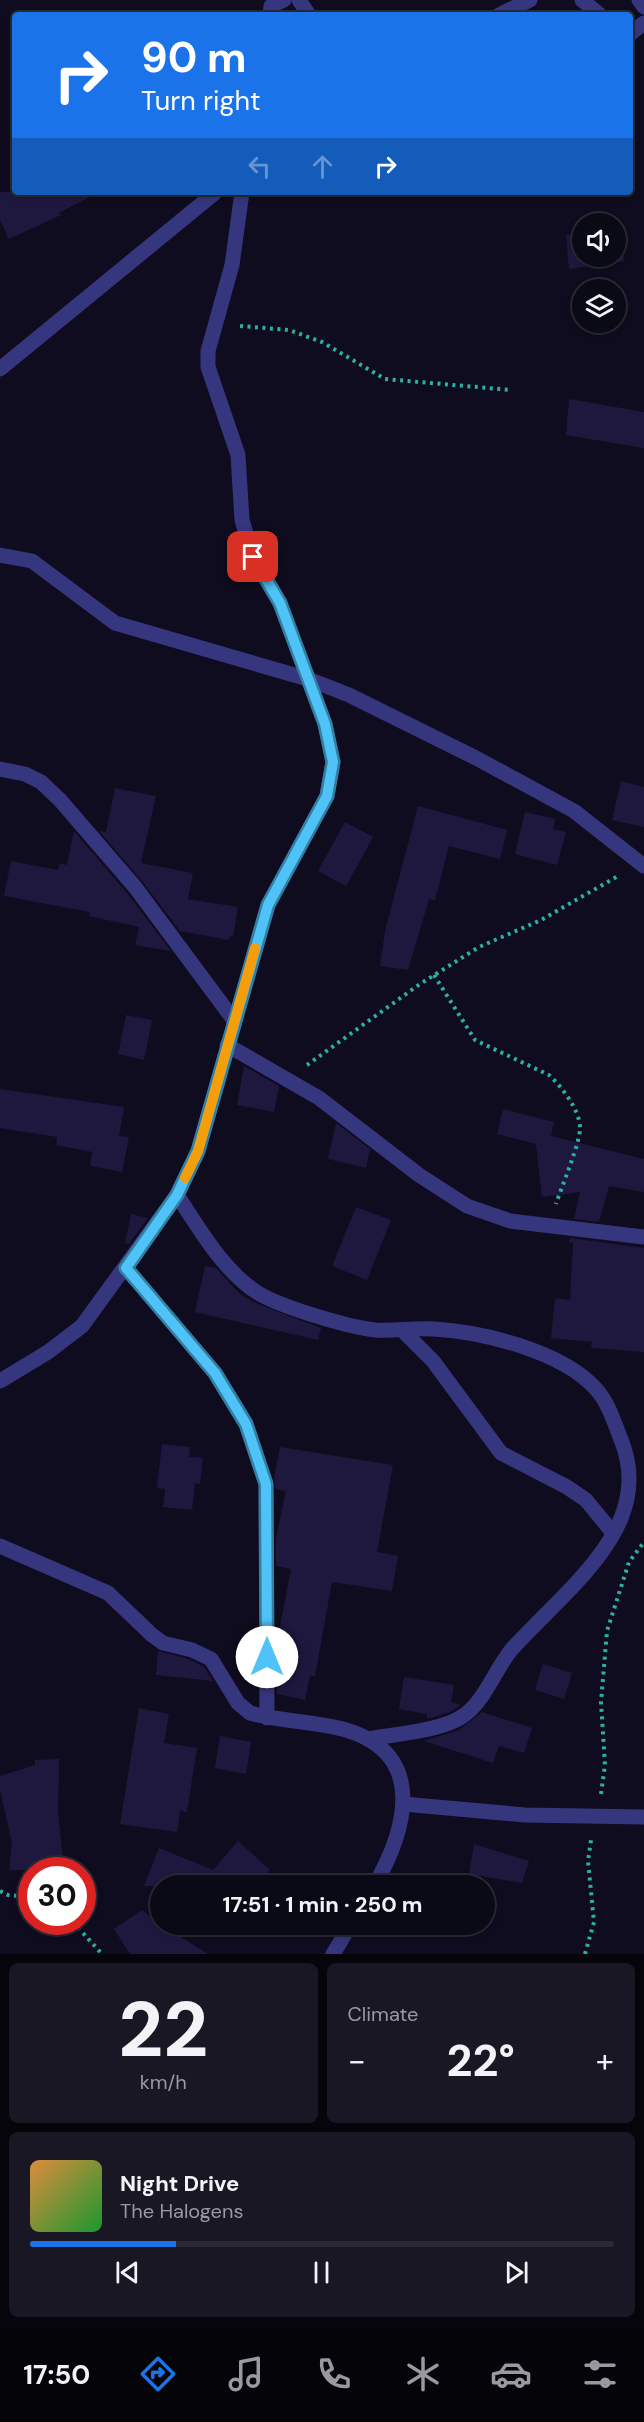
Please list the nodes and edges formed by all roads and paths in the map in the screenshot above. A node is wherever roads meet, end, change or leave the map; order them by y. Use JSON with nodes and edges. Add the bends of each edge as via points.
{"nodes":[{"id":1,"x":284,"y":0,"type":"edge"},
{"id":2,"x":530,"y":0,"type":"edge"},
{"id":3,"x":582,"y":0,"type":"edge"},
{"id":4,"x":639,"y":0,"type":"edge"},
{"id":5,"x":644,"y":7,"type":"edge"},
{"id":6,"x":270,"y":12,"type":"edge"},
{"id":7,"x":505,"y":12,"type":"edge"},
{"id":8,"x":596,"y":12,"type":"edge"},
{"id":9,"x":212,"y":195,"type":"edge"},
{"id":10,"x":242,"y":195,"type":"edge"},
{"id":11,"x":217,"y":321,"type":"junction"},
{"id":12,"x":0,"y":369,"type":"edge"},
{"id":13,"x":511,"y":390,"type":"dead end"},
{"id":14,"x":0,"y":555,"type":"edge"},
{"id":15,"x":308,"y":679,"type":"junction"},
{"id":16,"x":0,"y":769,"type":"edge"},
{"id":17,"x":642,"y":865,"type":"edge"},
{"id":18,"x":434,"y":975,"type":"junction"},
{"id":19,"x":233,"y":1019,"type":"junction"},
{"id":20,"x":227,"y":1045,"type":"junction"},
{"id":21,"x":285,"y":1079,"type":"junction"},
{"id":22,"x":177,"y":1195,"type":"junction"},
{"id":23,"x":549,"y":1225,"type":"junction"},
{"id":24,"x":644,"y":1237,"type":"edge"},
{"id":25,"x":126,"y":1268,"type":"junction"},
{"id":26,"x":403,"y":1331,"type":"junction"},
{"id":27,"x":0,"y":1381,"type":"edge"},
{"id":28,"x":613,"y":1533,"type":"junction"},
{"id":29,"x":644,"y":1542,"type":"edge"},
{"id":30,"x":0,"y":1545,"type":"edge"},
{"id":31,"x":267,"y":1718,"type":"junction"},
{"id":32,"x":368,"y":1739,"type":"junction"},
{"id":33,"x":403,"y":1804,"type":"junction"},
{"id":34,"x":597,"y":1815,"type":"junction"},
{"id":35,"x":644,"y":1817,"type":"edge"},
{"id":36,"x":379,"y":1875,"type":"edge"},
{"id":37,"x":0,"y":1891,"type":"edge"},
{"id":38,"x":18,"y":1896,"type":"edge"},
{"id":39,"x":85,"y":1935,"type":"edge"},
{"id":40,"x":344,"y":1935,"type":"edge"},
{"id":41,"x":102,"y":1954,"type":"edge"},
{"id":42,"x":333,"y":1954,"type":"edge"},
{"id":43,"x":585,"y":1954,"type":"edge"}],
"edges":[{"from":1,"to":6,"type":"street","via":[[271,6]]},
{"from":2,"to":7,"type":"street"},
{"from":3,"to":8,"type":"street"},
{"from":4,"to":5,"type":"street"},
{"from":9,"to":12,"type":"street"},
{"from":10,"to":11,"type":"street","via":[[232,265]]},
{"from":11,"to":13,"type":"path","via":[[289,330],[321,342],[386,379]]},
{"from":11,"to":15,"type":"street","via":[[208,351],[208,367],[238,455],[242,520],[253,557],[280,603]]},
{"from":14,"to":15,"type":"street","via":[[32,561],[115,623]]},
{"from":15,"to":17,"type":"street","via":[[476,758],[574,811]]},
{"from":15,"to":19,"type":"street","via":[[325,724],[333,762],[327,796],[268,905]]},
{"from":16,"to":19,"type":"street","via":[[25,774],[60,800],[135,887]]},
{"from":17,"to":18,"type":"path","via":[[541,920],[478,947]]},
{"from":18,"to":21,"type":"path"},
{"from":18,"to":23,"type":"path","via":[[470,1036],[549,1075],[560,1085],[579,1119],[580,1134]]},
{"from":19,"to":20,"type":"street"},
{"from":20,"to":21,"type":"street"},
{"from":20,"to":22,"type":"street","via":[[198,1151]]},
{"from":21,"to":23,"type":"street","via":[[319,1098],[420,1176],[467,1206],[510,1221]]},
{"from":22,"to":25,"type":"street"},
{"from":22,"to":26,"type":"street","via":[[228,1265],[258,1293],[345,1323]]},
{"from":23,"to":24,"type":"street"},
{"from":25,"to":27,"type":"street","via":[[82,1326]]},
{"from":25,"to":31,"type":"street","via":[[215,1373],[246,1424],[266,1484]]},
{"from":26,"to":28,"type":"street","via":[[433,1361],[501,1453],[586,1500]]},
{"from":26,"to":28,"type":"street","via":[[440,1330],[493,1338],[556,1360],[596,1389],[605,1401],[629,1461],[630,1489],[623,1516]]},
{"from":28,"to":32,"type":"street","via":[[597,1561],[512,1650],[463,1716],[446,1724]]},
{"from":29,"to":34,"type":"path","via":[[629,1562],[607,1631],[601,1702],[604,1780]]},
{"from":30,"to":31,"type":"street","via":[[108,1593],[152,1635],[211,1659],[238,1703],[250,1713]]},
{"from":31,"to":32,"type":"street","via":[[346,1730]]},
{"from":32,"to":33,"type":"street","via":[[379,1744],[394,1760],[402,1784]]},
{"from":33,"to":34,"type":"street","via":[[525,1815]]},
{"from":33,"to":36,"type":"street","via":[[394,1840]]},
{"from":34,"to":35,"type":"street"},
{"from":34,"to":43,"type":"path","via":[[588,1861],[594,1931]]},
{"from":37,"to":38,"type":"path"},
{"from":39,"to":41,"type":"path"},
{"from":40,"to":42,"type":"street"}]}
